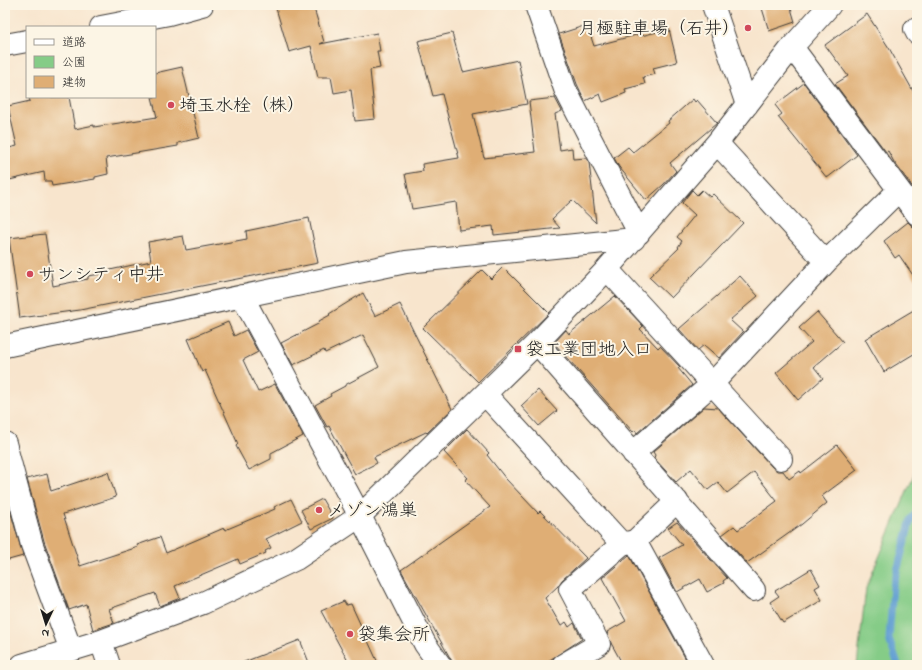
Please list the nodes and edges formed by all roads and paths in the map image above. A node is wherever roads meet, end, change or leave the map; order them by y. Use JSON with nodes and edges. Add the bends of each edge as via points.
{"nodes":[{"id":1,"x":202,"y":5,"type":"edge"},
{"id":2,"x":536,"y":5,"type":"edge"},
{"id":3,"x":713,"y":5,"type":"edge"},
{"id":4,"x":830,"y":5,"type":"edge"},
{"id":5,"x":106,"y":26,"type":"edge"},
{"id":6,"x":26,"y":41,"type":"edge"},
{"id":7,"x":5,"y":45,"type":"edge"},
{"id":8,"x":792,"y":47,"type":"junction"},
{"id":9,"x":747,"y":105,"type":"junction"},
{"id":10,"x":717,"y":143,"type":"junction"},
{"id":11,"x":911,"y":203,"type":"edge"},
{"id":12,"x":636,"y":236,"type":"junction"},
{"id":13,"x":826,"y":262,"type":"junction"},
{"id":14,"x":607,"y":269,"type":"junction"},
{"id":15,"x":242,"y":296,"type":"junction"},
{"id":16,"x":537,"y":343,"type":"junction"},
{"id":17,"x":5,"y":346,"type":"edge"},
{"id":18,"x":712,"y":384,"type":"junction"},
{"id":19,"x":485,"y":394,"type":"junction"},
{"id":20,"x":5,"y":443,"type":"edge"},
{"id":21,"x":633,"y":453,"type":"junction"},
{"id":22,"x":781,"y":459,"type":"dead end"},
{"id":23,"x":677,"y":501,"type":"junction"},
{"id":24,"x":360,"y":516,"type":"junction"},
{"id":25,"x":628,"y":542,"type":"junction"},
{"id":26,"x":754,"y":590,"type":"dead end"},
{"id":27,"x":101,"y":641,"type":"junction"},
{"id":28,"x":71,"y":650,"type":"junction"},
{"id":29,"x":22,"y":665,"type":"edge"},
{"id":30,"x":109,"y":665,"type":"edge"},
{"id":31,"x":440,"y":665,"type":"edge"},
{"id":32,"x":563,"y":665,"type":"edge"},
{"id":33,"x":703,"y":665,"type":"edge"}],
"edges":[{"from":1,"to":5,"type":"street"},
{"from":2,"to":12,"type":"street","via":[[564,89]]},
{"from":3,"to":9,"type":"street"},
{"from":4,"to":8,"type":"street"},
{"from":6,"to":7,"type":"street"},
{"from":8,"to":9,"type":"street"},
{"from":8,"to":11,"type":"street"},
{"from":9,"to":10,"type":"street"},
{"from":10,"to":12,"type":"street"},
{"from":10,"to":13,"type":"street"},
{"from":11,"to":13,"type":"street"},
{"from":12,"to":14,"type":"street"},
{"from":12,"to":15,"type":"street","via":[[406,262]]},
{"from":13,"to":18,"type":"street"},
{"from":14,"to":16,"type":"street"},
{"from":14,"to":18,"type":"street"},
{"from":15,"to":17,"type":"street"},
{"from":15,"to":24,"type":"street"},
{"from":16,"to":19,"type":"street"},
{"from":16,"to":21,"type":"street"},
{"from":18,"to":21,"type":"street"},
{"from":18,"to":22,"type":"street"},
{"from":19,"to":24,"type":"street"},
{"from":19,"to":25,"type":"street"},
{"from":20,"to":28,"type":"street","via":[[32,545]]},
{"from":21,"to":23,"type":"street"},
{"from":23,"to":25,"type":"street"},
{"from":23,"to":26,"type":"street"},
{"from":24,"to":27,"type":"street","via":[[296,559],[203,603]]},
{"from":24,"to":31,"type":"street","via":[[424,644]]},
{"from":25,"to":32,"type":"street","via":[[570,589],[599,644]]},
{"from":25,"to":33,"type":"street"},
{"from":27,"to":28,"type":"street"},
{"from":27,"to":30,"type":"street"},
{"from":28,"to":29,"type":"street"}]}
